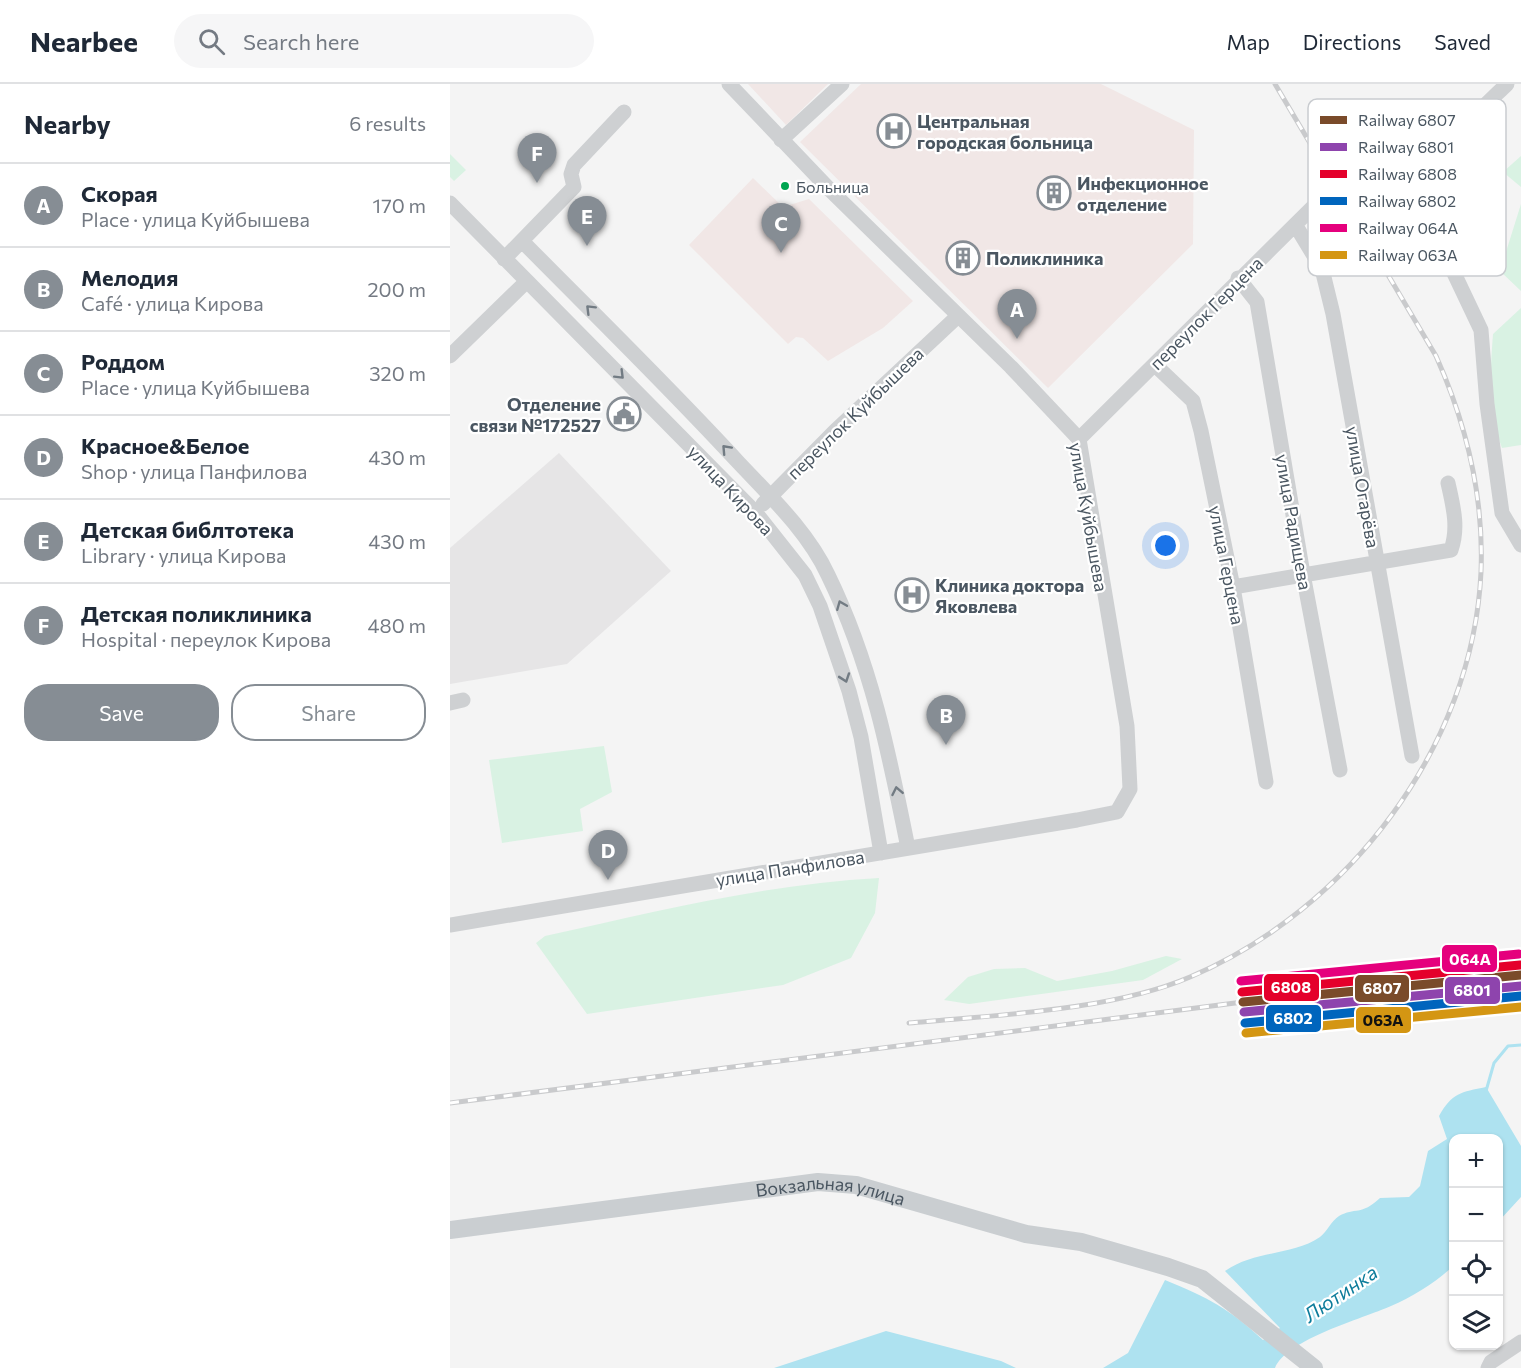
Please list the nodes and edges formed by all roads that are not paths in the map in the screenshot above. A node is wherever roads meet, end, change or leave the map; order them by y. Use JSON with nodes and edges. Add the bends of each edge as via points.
{"nodes":[{"id":1,"x":729,"y":84,"type":"edge"},
{"id":2,"x":842,"y":84,"type":"edge"},
{"id":3,"x":1507,"y":84,"type":"edge"},
{"id":4,"x":1491,"y":99,"type":"edge"},
{"id":5,"x":624,"y":112,"type":"dead end"},
{"id":6,"x":782,"y":140,"type":"junction"},
{"id":7,"x":450,"y":203,"type":"edge"},
{"id":8,"x":1308,"y":213,"type":"edge"},
{"id":9,"x":1296,"y":226,"type":"junction"},
{"id":10,"x":522,"y":241,"type":"junction"},
{"id":11,"x":1308,"y":246,"type":"edge"},
{"id":12,"x":504,"y":259,"type":"junction"},
{"id":13,"x":1324,"y":276,"type":"edge"},
{"id":14,"x":1455,"y":276,"type":"edge"},
{"id":15,"x":1238,"y":278,"type":"junction"},
{"id":16,"x":526,"y":282,"type":"junction"},
{"id":17,"x":957,"y":316,"type":"junction"},
{"id":18,"x":450,"y":356,"type":"edge"},
{"id":19,"x":1155,"y":365,"type":"junction"},
{"id":20,"x":1079,"y":440,"type":"junction"},
{"id":21,"x":1448,"y":483,"type":"dead end"},
{"id":22,"x":770,"y":496,"type":"junction"},
{"id":23,"x":756,"y":513,"type":"junction"},
{"id":24,"x":1521,"y":544,"type":"edge"},
{"id":25,"x":1376,"y":563,"type":"junction"},
{"id":26,"x":1303,"y":574,"type":"junction"},
{"id":27,"x":1233,"y":587,"type":"junction"},
{"id":28,"x":1412,"y":756,"type":"dead end"},
{"id":29,"x":1340,"y":770,"type":"dead end"},
{"id":30,"x":1266,"y":782,"type":"dead end"},
{"id":31,"x":1125,"y":801,"type":"joint"},
{"id":32,"x":908,"y":848,"type":"junction"},
{"id":33,"x":881,"y":853,"type":"junction"},
{"id":34,"x":450,"y":925,"type":"edge"},
{"id":35,"x":450,"y":1230,"type":"edge"},
{"id":36,"x":1521,"y":1342,"type":"edge"},
{"id":37,"x":1310,"y":1364,"type":"edge"},
{"id":38,"x":1488,"y":1368,"type":"edge"}],
"edges":[{"from":1,"to":6,"type":"street","name":"улица Куйбышева"},
{"from":2,"to":6,"type":"street"},
{"from":3,"to":4,"type":"street"},
{"from":5,"to":10,"type":"street","via":[[574,165],[574,187]]},
{"from":6,"to":17,"type":"street","name":"улица Куйбышева"},
{"from":7,"to":12,"type":"street","name":"улица Кирова"},
{"from":8,"to":9,"type":"street","name":"переулок Герцена"},
{"from":9,"to":11,"type":"street","name":"улица Огарёва"},
{"from":9,"to":15,"type":"street","name":"переулок Герцена"},
{"from":10,"to":12,"type":"street"},
{"from":22,"to":10,"type":"street","name":"улица Кирова","one_way":true},
{"from":12,"to":16,"type":"street","name":"улица Кирова"},
{"from":13,"to":25,"type":"street","name":"улица Огарёва"},
{"from":14,"to":24,"type":"street","via":[[1481,330],[1502,513]]},
{"from":15,"to":19,"type":"street","name":"переулок Герцена"},
{"from":15,"to":26,"type":"street","name":"улица Радищева","via":[[1257,302]]},
{"from":16,"to":18,"type":"street"},
{"from":16,"to":23,"type":"street","name":"улица Кирова","one_way":true},
{"from":17,"to":20,"type":"street","name":"улица Куйбышева"},
{"from":17,"to":22,"type":"street","name":"переулок Куйбышева"},
{"from":19,"to":20,"type":"street","name":"переулок Герцена"},
{"from":19,"to":27,"type":"street","name":"улица Герцена","via":[[1193,401]]},
{"from":20,"to":31,"type":"street","name":"улица Куйбышева","via":[[1127,726],[1130,789]]},
{"from":21,"to":25,"type":"street","via":[[1455,513],[1451,550]]},
{"from":22,"to":23,"type":"street","name":"переулок Куйбышева"},
{"from":32,"to":22,"type":"street","name":"улица Кирова","one_way":true,"via":[[885,732],[858,647],[828,574],[811,545]]},
{"from":23,"to":33,"type":"street","name":"улица Кирова","one_way":true,"via":[[805,575],[820,606],[861,737]]},
{"from":25,"to":26,"type":"street"},
{"from":25,"to":28,"type":"street","name":"улица Огарёва"},
{"from":26,"to":27,"type":"street"},
{"from":26,"to":29,"type":"street","name":"улица Радищева"},
{"from":27,"to":30,"type":"street","name":"улица Герцена"},
{"from":31,"to":32,"type":"street","name":"улица Панфилова","via":[[1117,812]]},
{"from":32,"to":33,"type":"street","name":"улица Панфилова"},
{"from":33,"to":34,"type":"street","name":"улица Панфилова"},
{"from":35,"to":37,"type":"main road","name":"Вокзальная улица","via":[[819,1182],[856,1185],[1026,1234],[1081,1242],[1202,1280]]},
{"from":36,"to":38,"type":"street"}]}
